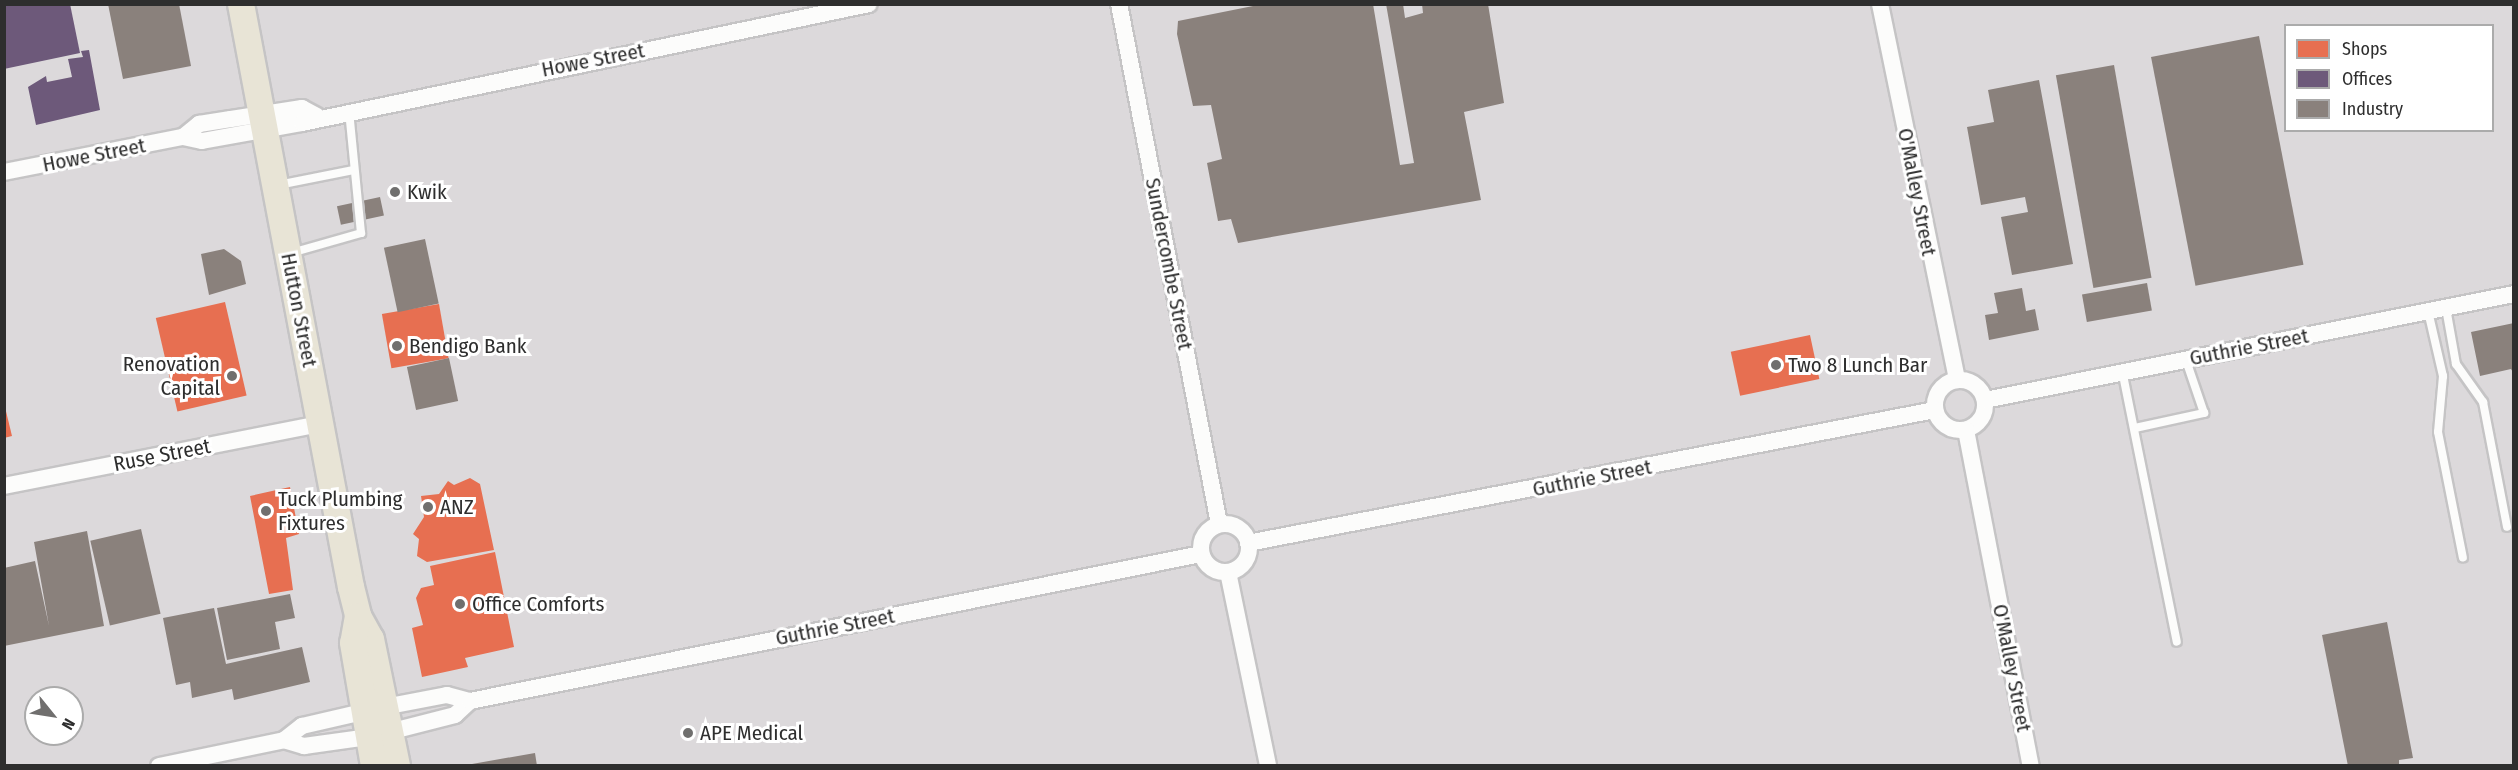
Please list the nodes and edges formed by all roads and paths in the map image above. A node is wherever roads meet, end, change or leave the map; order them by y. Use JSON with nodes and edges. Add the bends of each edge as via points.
{"nodes":[{"id":1,"x":241,"y":4,"type":"edge"},
{"id":2,"x":869,"y":4,"type":"edge"},
{"id":3,"x":1119,"y":4,"type":"edge"},
{"id":4,"x":1880,"y":4,"type":"edge"},
{"id":5,"x":348,"y":110,"type":"junction"},
{"id":6,"x":265,"y":122,"type":"junction"},
{"id":7,"x":354,"y":170,"type":"junction"},
{"id":8,"x":4,"y":172,"type":"edge"},
{"id":9,"x":276,"y":185,"type":"junction"},
{"id":10,"x":288,"y":254,"type":"junction"},
{"id":11,"x":2514,"y":294,"type":"edge"},
{"id":12,"x":2446,"y":308,"type":"junction"},
{"id":13,"x":2428,"y":311,"type":"junction"},
{"id":14,"x":2186,"y":360,"type":"junction"},
{"id":15,"x":2123,"y":375,"type":"junction"},
{"id":16,"x":1957,"y":380,"type":"junction"},
{"id":17,"x":1985,"y":400,"type":"junction"},
{"id":18,"x":1935,"y":410,"type":"junction"},
{"id":19,"x":320,"y":424,"type":"junction"},
{"id":20,"x":2135,"y":428,"type":"junction"},
{"id":21,"x":1966,"y":430,"type":"junction"},
{"id":22,"x":4,"y":486,"type":"edge"},
{"id":23,"x":1219,"y":524,"type":"junction"},
{"id":24,"x":2507,"y":527,"type":"dead end"},
{"id":25,"x":1248,"y":543,"type":"junction"},
{"id":26,"x":1201,"y":554,"type":"junction"},
{"id":27,"x":2463,"y":558,"type":"dead end"},
{"id":28,"x":1228,"y":572,"type":"junction"},
{"id":29,"x":2177,"y":642,"type":"dead end"},
{"id":30,"x":470,"y":701,"type":"junction"},
{"id":31,"x":377,"y":722,"type":"junction"},
{"id":32,"x":284,"y":740,"type":"junction"},
{"id":33,"x":159,"y":765,"type":"edge"},
{"id":34,"x":374,"y":765,"type":"edge"},
{"id":35,"x":397,"y":765,"type":"edge"},
{"id":36,"x":1268,"y":765,"type":"edge"},
{"id":37,"x":2031,"y":765,"type":"edge"}],
"edges":[{"from":1,"to":6,"type":"main road","name":"Hutton Street"},
{"from":2,"to":5,"type":"street","name":"Howe Street"},
{"from":3,"to":23,"type":"street","name":"Sundercombe Street"},
{"from":4,"to":16,"type":"street","name":"O'Malley Street"},
{"from":5,"to":6,"type":"street","name":"Howe Street","via":[[317,116],[302,108]]},
{"from":5,"to":7,"type":"lane"},
{"from":6,"to":8,"type":"street","name":"Howe Street","via":[[199,124],[183,137]]},
{"from":6,"to":9,"type":"main road","name":"Hutton Street"},
{"from":7,"to":9,"type":"lane"},
{"from":7,"to":10,"type":"lane","via":[[361,233]]},
{"from":9,"to":10,"type":"main road","name":"Hutton Street"},
{"from":10,"to":19,"type":"main road","name":"Hutton Street"},
{"from":11,"to":12,"type":"street","name":"Guthrie Street"},
{"from":12,"to":13,"type":"street","name":"Guthrie Street"},
{"from":12,"to":24,"type":"lane","via":[[2456,364],[2483,402]]},
{"from":13,"to":14,"type":"street","name":"Guthrie Street"},
{"from":13,"to":27,"type":"lane","via":[[2443,376],[2438,432]]},
{"from":14,"to":15,"type":"street","name":"Guthrie Street"},
{"from":14,"to":20,"type":"lane","via":[[2204,413]]},
{"from":15,"to":17,"type":"street","name":"Guthrie Street"},
{"from":15,"to":20,"type":"lane"},
{"from":16,"to":17,"type":"street","via":[[1971,382]]},
{"from":16,"to":18,"type":"street","via":[[1937,393]]},
{"from":17,"to":21,"type":"street","via":[[1983,415]]},
{"from":18,"to":21,"type":"street","via":[[1950,429]]},
{"from":18,"to":25,"type":"street","name":"Guthrie Street"},
{"from":19,"to":22,"type":"street","name":"Ruse Street"},
{"from":19,"to":31,"type":"main road","name":"Hutton Street","via":[[358,616],[371,639]]},
{"from":20,"to":29,"type":"lane"},
{"from":21,"to":37,"type":"street","name":"O'Malley Street"},
{"from":23,"to":25,"type":"street","via":[[1238,527]]},
{"from":23,"to":26,"type":"street","via":[[1206,532]]},
{"from":25,"to":28,"type":"street","via":[[1246,559]]},
{"from":26,"to":28,"type":"street","via":[[1211,568]]},
{"from":26,"to":30,"type":"street","name":"Guthrie Street"},
{"from":28,"to":36,"type":"street"},
{"from":30,"to":31,"type":"street","name":"Guthrie Street","via":[[447,695]]},
{"from":30,"to":31,"type":"street","name":"Guthrie Street","via":[[455,715]]},
{"from":31,"to":32,"type":"street","name":"Guthrie Street","via":[[304,746]]},
{"from":31,"to":32,"type":"street","name":"Guthrie Street","via":[[302,726]]},
{"from":31,"to":34,"type":"main road","name":"Hutton Street"},
{"from":31,"to":35,"type":"main road","name":"Hutton Street"},
{"from":32,"to":33,"type":"street","name":"Guthrie Street"}]}
